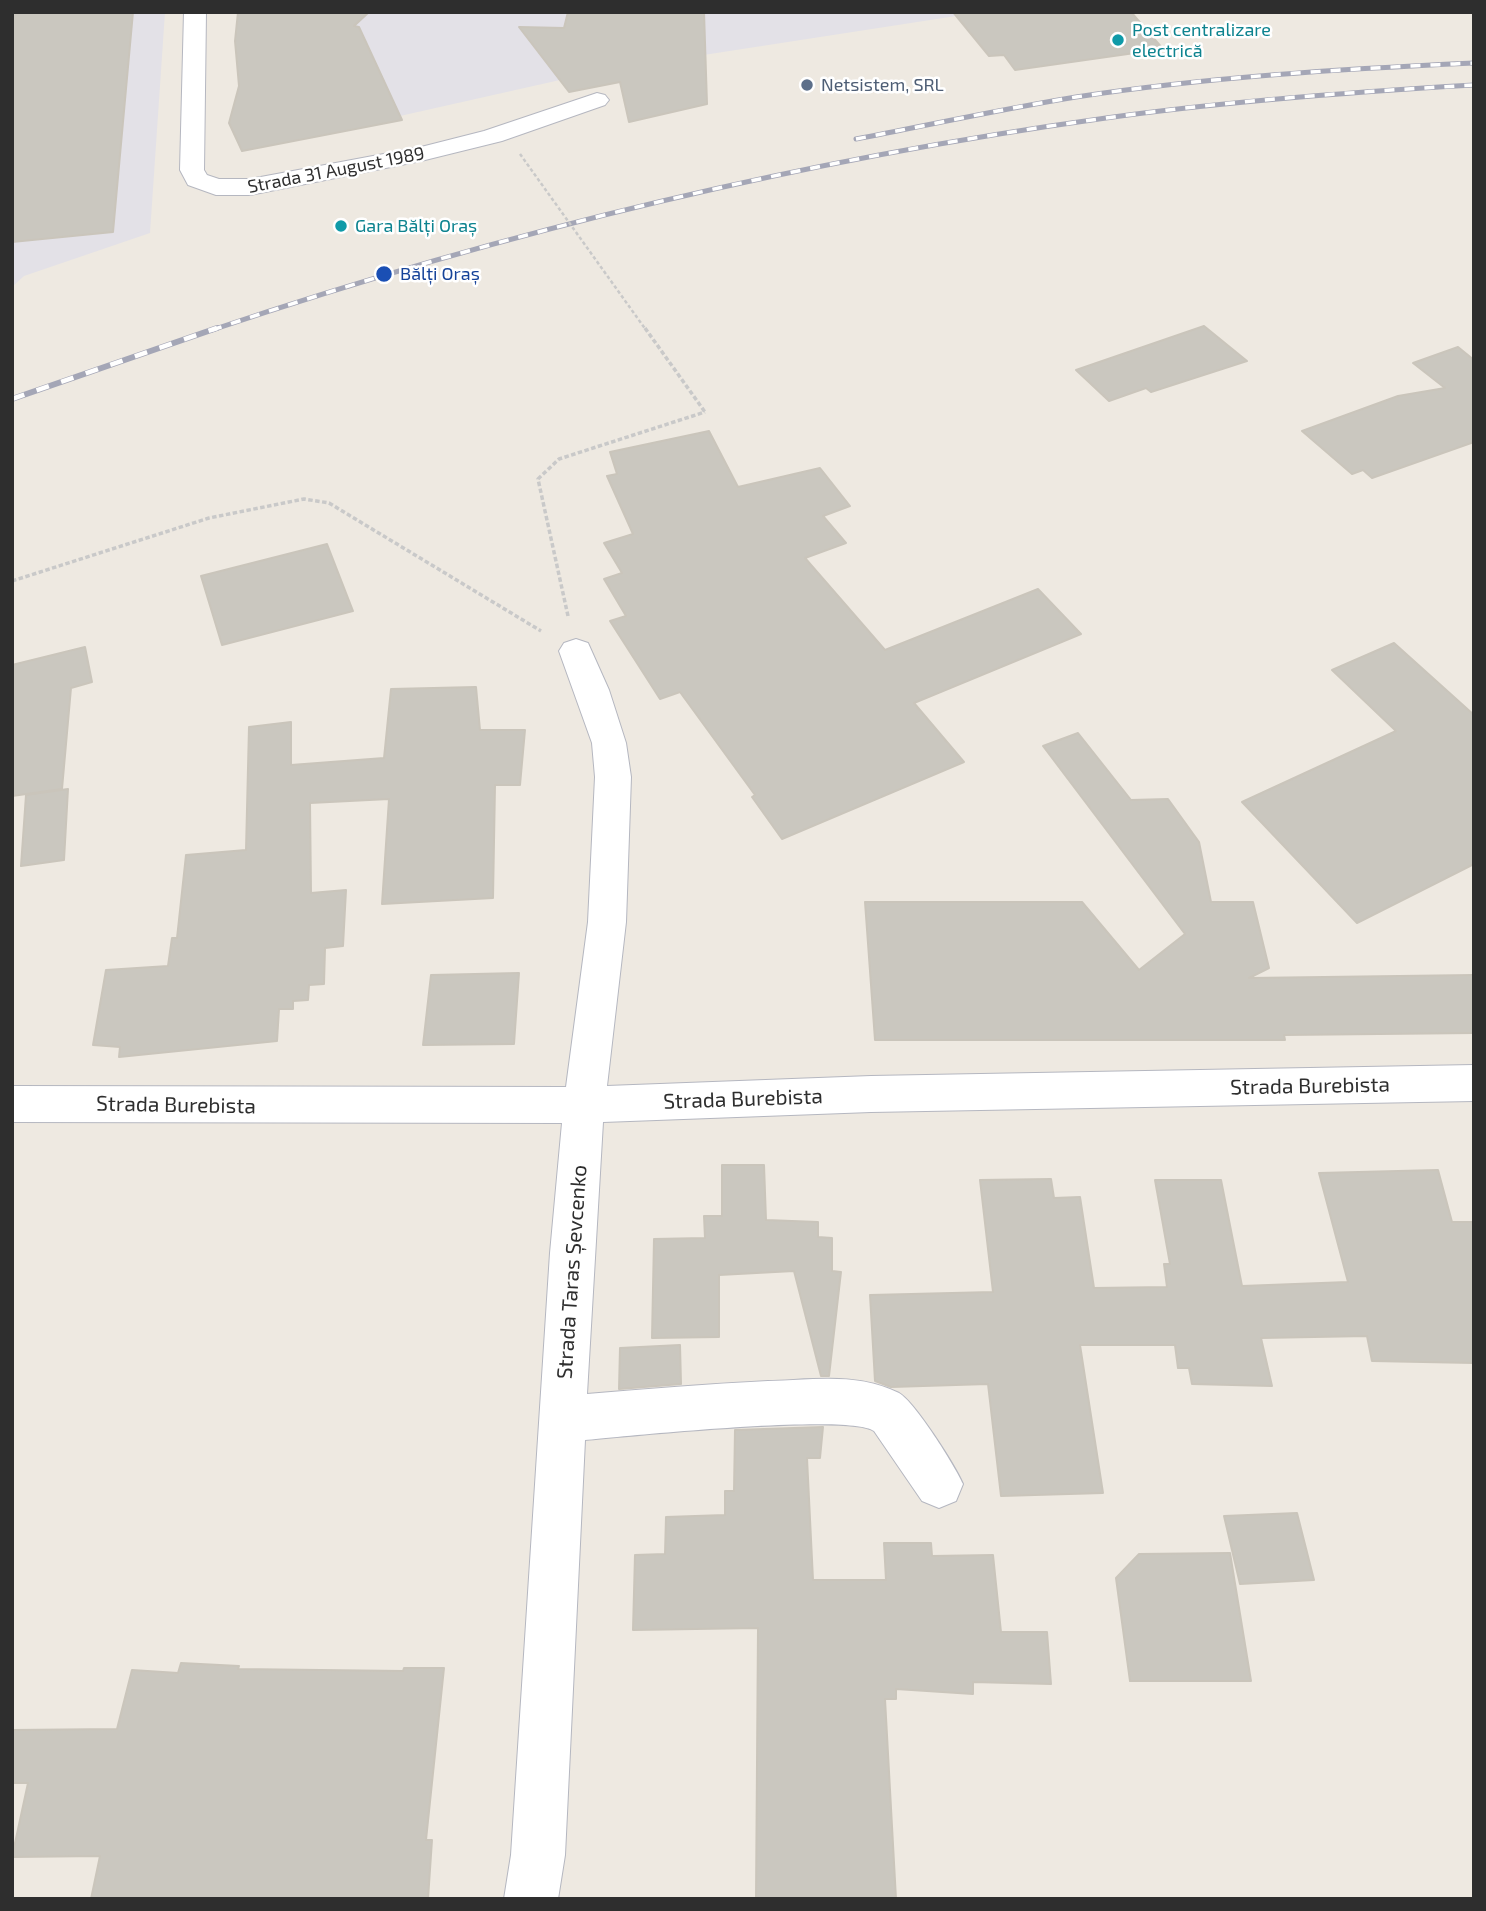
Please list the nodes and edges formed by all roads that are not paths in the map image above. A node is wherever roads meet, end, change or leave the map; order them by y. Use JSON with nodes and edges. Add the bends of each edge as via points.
{"nodes":[{"id":1,"x":195,"y":12,"type":"edge"},
{"id":2,"x":597,"y":100,"type":"dead end"},
{"id":3,"x":576,"y":651,"type":"road end"},
{"id":4,"x":1474,"y":1083,"type":"edge"},
{"id":5,"x":12,"y":1104,"type":"edge"},
{"id":6,"x":584,"y":1105,"type":"junction"},
{"id":7,"x":562,"y":1419,"type":"junction"},
{"id":8,"x":939,"y":1484,"type":"dead end"},
{"id":9,"x":531,"y":1899,"type":"edge"}],
"edges":[{"from":1,"to":2,"type":"street","name":"Strada 31 August 1989","via":[[192,170],[197,180],[216,187],[250,187],[421,154],[494,136]]},
{"from":3,"to":6,"type":"street","name":"Strada Taras Șevcenko","via":[[609,743],[613,777],[607,922]]},
{"from":4,"to":6,"type":"street","name":"Strada Burebista","via":[[871,1094]]},
{"from":5,"to":6,"type":"street","name":"Strada Burebista"},
{"from":6,"to":7,"type":"street","name":"Strada Taras Șevcenko"},
{"from":7,"to":8,"type":"street","via":[[698,1407],[871,1404],[891,1412]]},
{"from":7,"to":9,"type":"street","name":"Strada Taras Șevcenko","via":[[538,1855]]}]}
